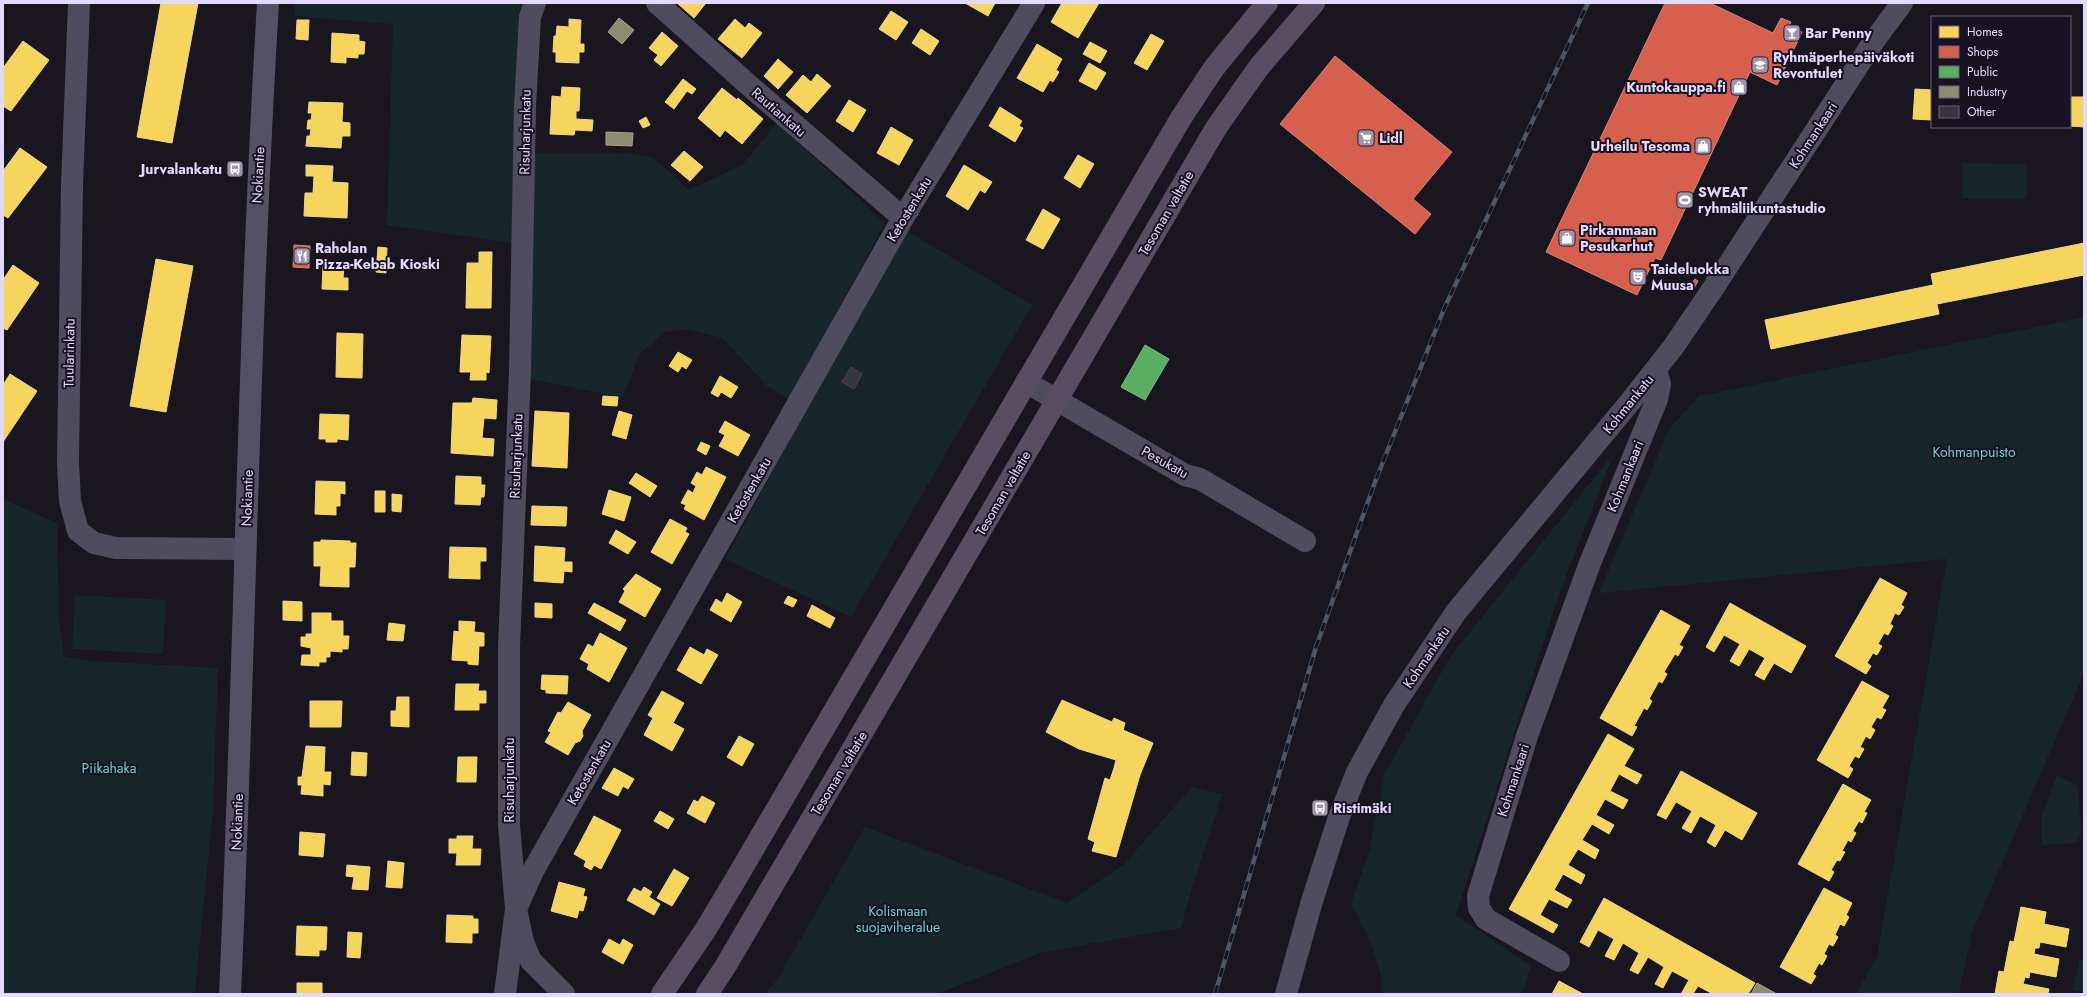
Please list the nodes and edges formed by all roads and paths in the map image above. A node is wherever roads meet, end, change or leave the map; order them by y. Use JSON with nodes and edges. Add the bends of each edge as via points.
{"nodes":[{"id":1,"x":79,"y":3,"type":"edge"},
{"id":2,"x":268,"y":3,"type":"edge"},
{"id":3,"x":535,"y":3,"type":"edge"},
{"id":4,"x":657,"y":3,"type":"edge"},
{"id":5,"x":1034,"y":3,"type":"edge"},
{"id":6,"x":1267,"y":3,"type":"edge"},
{"id":7,"x":1314,"y":3,"type":"edge"},
{"id":8,"x":1902,"y":3,"type":"edge"},
{"id":9,"x":903,"y":218,"type":"junction"},
{"id":10,"x":1656,"y":370,"type":"junction"},
{"id":11,"x":1026,"y":382,"type":"junction"},
{"id":12,"x":1057,"y":400,"type":"junction"},
{"id":13,"x":1305,"y":541,"type":"dead end"},
{"id":14,"x":245,"y":549,"type":"junction"},
{"id":15,"x":516,"y":909,"type":"junction"},
{"id":16,"x":1559,"y":961,"type":"dead end"},
{"id":17,"x":230,"y":994,"type":"edge"},
{"id":18,"x":504,"y":994,"type":"edge"},
{"id":19,"x":564,"y":994,"type":"edge"},
{"id":20,"x":662,"y":994,"type":"edge"},
{"id":21,"x":706,"y":994,"type":"edge"},
{"id":22,"x":1286,"y":994,"type":"edge"}],
"edges":[{"from":1,"to":14,"type":"street","name":"Tuularinkatu","via":[[72,185],[68,462],[70,502],[78,531],[94,543],[116,548]]},
{"from":2,"to":14,"type":"main road","name":"Nokiantie","via":[[258,169]]},
{"from":3,"to":15,"type":"street","name":"Risuharjunkatu","via":[[530,17],[527,50],[520,371],[509,647],[509,825]]},
{"from":4,"to":9,"type":"street","name":"Rautiankatu"},
{"from":5,"to":9,"type":"street","name":"Ketostenkatu"},
{"from":6,"to":11,"type":"main road","via":[[1214,68],[1181,118]]},
{"from":7,"to":12,"type":"main road","name":"Tesoman valtatie","via":[[1259,66],[1227,112]]},
{"from":8,"to":10,"type":"street","name":"Kohmankaari","via":[[1874,41],[1714,287]]},
{"from":9,"to":15,"type":"street","name":"Ketostenkatu","via":[[537,864]]},
{"from":10,"to":16,"type":"street","name":"Kohmankaari","via":[[1660,384],[1657,399],[1590,563],[1527,736],[1478,896],[1479,908],[1486,919]]},
{"from":10,"to":22,"type":"street","name":"Kohmankatu","via":[[1456,612],[1394,705],[1357,772],[1339,817]]},
{"from":11,"to":12,"type":"street","name":"Pesukatu"},
{"from":11,"to":20,"type":"main road","via":[[737,877]]},
{"from":12,"to":13,"type":"street","name":"Pesukatu","via":[[1185,475],[1200,479]]},
{"from":12,"to":21,"type":"main road","name":"Tesoman valtatie","via":[[725,967]]},
{"from":14,"to":17,"type":"main road","name":"Nokiantie","via":[[242,700]]},
{"from":15,"to":18,"type":"street","name":"Ketostenkatu"},
{"from":15,"to":19,"type":"street","via":[[523,942],[531,961]]}]}
